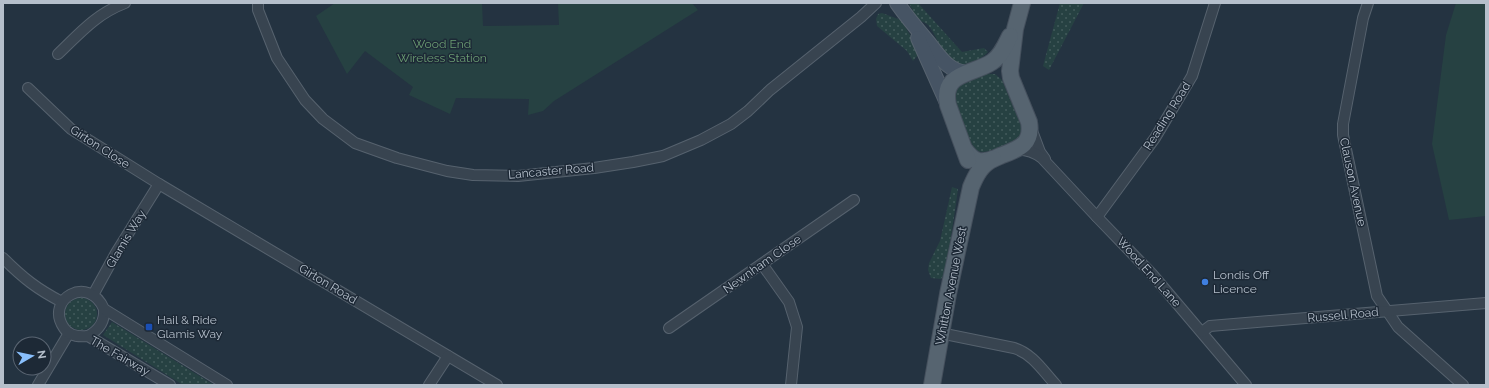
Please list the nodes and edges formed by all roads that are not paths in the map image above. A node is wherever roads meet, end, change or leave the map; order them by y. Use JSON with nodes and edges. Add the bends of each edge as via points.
{"nodes":[{"id":1,"x":124,"y":3,"type":"edge"},
{"id":2,"x":258,"y":3,"type":"edge"},
{"id":3,"x":876,"y":3,"type":"edge"},
{"id":4,"x":897,"y":3,"type":"edge"},
{"id":5,"x":1215,"y":3,"type":"edge"},
{"id":6,"x":1368,"y":3,"type":"edge"},
{"id":7,"x":1020,"y":10,"type":"edge"},
{"id":8,"x":912,"y":25,"type":"junction"},
{"id":9,"x":58,"y":54,"type":"dead end"},
{"id":10,"x":987,"y":65,"type":"junction"},
{"id":11,"x":969,"y":72,"type":"junction"},
{"id":12,"x":1010,"y":78,"type":"junction"},
{"id":13,"x":28,"y":88,"type":"dead end"},
{"id":14,"x":948,"y":104,"type":"junction"},
{"id":15,"x":1029,"y":122,"type":"junction"},
{"id":16,"x":965,"y":150,"type":"junction"},
{"id":17,"x":1015,"y":150,"type":"junction"},
{"id":18,"x":993,"y":159,"type":"junction"},
{"id":19,"x":1047,"y":163,"type":"junction"},
{"id":20,"x":159,"y":184,"type":"junction"},
{"id":21,"x":971,"y":187,"type":"junction"},
{"id":22,"x":854,"y":200,"type":"dead end"},
{"id":23,"x":1097,"y":217,"type":"junction"},
{"id":24,"x":3,"y":258,"type":"edge"},
{"id":25,"x":762,"y":264,"type":"junction"},
{"id":26,"x":94,"y":295,"type":"junction"},
{"id":27,"x":62,"y":302,"type":"junction"},
{"id":28,"x":1486,"y":303,"type":"edge"},
{"id":29,"x":104,"y":309,"type":"junction"},
{"id":30,"x":1387,"y":311,"type":"junction"},
{"id":31,"x":669,"y":328,"type":"dead end"},
{"id":32,"x":1202,"y":332,"type":"junction"},
{"id":33,"x":69,"y":333,"type":"junction"},
{"id":34,"x":940,"y":333,"type":"junction"},
{"id":35,"x":88,"y":336,"type":"junction"},
{"id":36,"x":448,"y":356,"type":"junction"},
{"id":37,"x":38,"y":385,"type":"edge"},
{"id":38,"x":170,"y":385,"type":"edge"},
{"id":39,"x":227,"y":385,"type":"edge"},
{"id":40,"x":429,"y":385,"type":"edge"},
{"id":41,"x":497,"y":385,"type":"edge"},
{"id":42,"x":791,"y":385,"type":"edge"},
{"id":43,"x":932,"y":385,"type":"edge"},
{"id":44,"x":1056,"y":385,"type":"edge"},
{"id":45,"x":1246,"y":385,"type":"edge"},
{"id":46,"x":1463,"y":385,"type":"edge"}],
"edges":[{"from":1,"to":9,"type":"street","via":[[103,12]]},
{"from":2,"to":3,"type":"street","name":"Lancaster Road","via":[[258,10],[277,58],[305,100],[323,119],[355,143],[397,158],[447,171],[473,175],[518,176],[633,162],[663,156],[701,140],[731,124],[748,111]]},
{"from":4,"to":8,"type":"street"},
{"from":5,"to":23,"type":"street","name":"Reading Road","via":[[1192,76],[1155,138]]},
{"from":6,"to":30,"type":"street","name":"Clauson Avenue","via":[[1344,117],[1343,135],[1377,296]]},
{"from":7,"to":10,"type":"main road","via":[[1004,48],[999,56]]},
{"from":7,"to":12,"type":"main road","via":[[1011,50]]},
{"from":8,"to":11,"type":"street","via":[[946,64],[958,71]]},
{"from":8,"to":14,"type":"street"},
{"from":10,"to":11,"type":"main road"},
{"from":10,"to":12,"type":"main road","via":[[999,65],[1008,72]]},
{"from":11,"to":14,"type":"main road","via":[[952,80],[946,96]]},
{"from":12,"to":15,"type":"main road"},
{"from":13,"to":20,"type":"street","name":"Girton Close","via":[[70,129]]},
{"from":14,"to":16,"type":"main road","name":"Whitton Avenue West"},
{"from":15,"to":17,"type":"main road","via":[[1029,136],[1021,147]]},
{"from":15,"to":19,"type":"street","name":"Wood End Lane"},
{"from":16,"to":18,"type":"main road","via":[[974,159]]},
{"from":16,"to":21,"type":"main road","name":"Whitton Avenue West","via":[[971,172]]},
{"from":17,"to":18,"type":"main road"},
{"from":17,"to":19,"type":"street","name":"Wood End Lane","via":[[1038,154]]},
{"from":18,"to":21,"type":"main road","name":"Whitton Avenue West","via":[[977,173]]},
{"from":19,"to":23,"type":"street","name":"Wood End Lane"},
{"from":20,"to":26,"type":"street","name":"Glamis Way","via":[[116,253]]},
{"from":20,"to":36,"type":"street","name":"Girton Road"},
{"from":21,"to":34,"type":"main road","name":"Whitton Avenue West"},
{"from":22,"to":25,"type":"street","name":"Newnham Close"},
{"from":23,"to":32,"type":"street","name":"Wood End Lane","via":[[1152,274]]},
{"from":24,"to":27,"type":"street","via":[[40,291]]},
{"from":25,"to":31,"type":"street","name":"Newnham Close"},
{"from":25,"to":42,"type":"street","via":[[789,302],[798,327]]},
{"from":26,"to":27,"type":"street","via":[[78,292],[70,294]]},
{"from":26,"to":29,"type":"street"},
{"from":27,"to":33,"type":"street","via":[[59,317],[61,324]]},
{"from":28,"to":30,"type":"street","name":"Russell Road"},
{"from":29,"to":35,"type":"street","via":[[101,325]]},
{"from":29,"to":39,"type":"street"},
{"from":30,"to":32,"type":"street","name":"Russell Road","via":[[1210,326]]},
{"from":30,"to":46,"type":"street","name":"Clauson Avenue","via":[[1398,327]]},
{"from":32,"to":45,"type":"street","name":"Wood End Lane"},
{"from":33,"to":35,"type":"street","name":"The Fairway","via":[[79,337]]},
{"from":33,"to":37,"type":"street"},
{"from":34,"to":43,"type":"main road","name":"Whitton Avenue West"},
{"from":34,"to":44,"type":"street","via":[[1023,351]]},
{"from":35,"to":38,"type":"street","name":"The Fairway"},
{"from":36,"to":40,"type":"street"},
{"from":36,"to":41,"type":"street","name":"Girton Road"}]}
